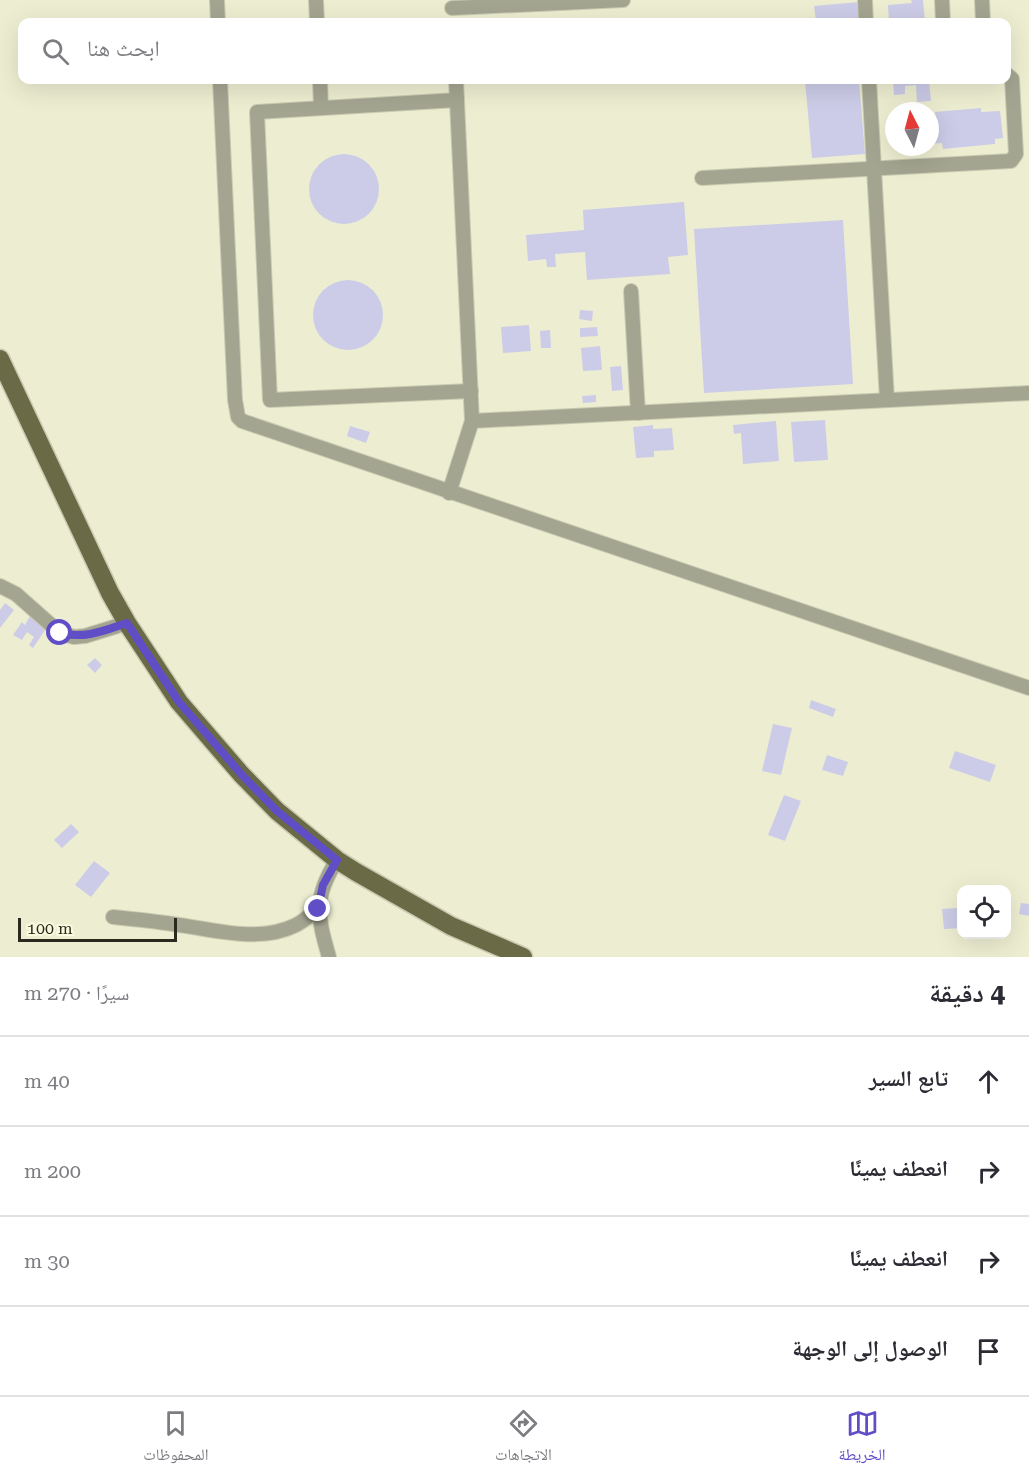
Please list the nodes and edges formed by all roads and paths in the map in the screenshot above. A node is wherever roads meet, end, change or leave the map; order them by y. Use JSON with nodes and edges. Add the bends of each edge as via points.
{"nodes":[{"id":1,"x":217,"y":0,"type":"edge"},
{"id":2,"x":316,"y":0,"type":"edge"},
{"id":3,"x":618,"y":0,"type":"edge"},
{"id":4,"x":623,"y":0,"type":"edge"},
{"id":5,"x":865,"y":0,"type":"edge"},
{"id":6,"x":942,"y":0,"type":"edge"},
{"id":7,"x":982,"y":0,"type":"edge"},
{"id":8,"x":452,"y":4,"type":"edge"},
{"id":9,"x":218,"y":18,"type":"edge"},
{"id":10,"x":317,"y":18,"type":"edge"},
{"id":11,"x":866,"y":18,"type":"edge"},
{"id":12,"x":943,"y":18,"type":"edge"},
{"id":13,"x":983,"y":18,"type":"edge"},
{"id":14,"x":1011,"y":78,"type":"edge"},
{"id":15,"x":220,"y":84,"type":"edge"},
{"id":16,"x":320,"y":84,"type":"edge"},
{"id":17,"x":456,"y":84,"type":"edge"},
{"id":18,"x":870,"y":84,"type":"edge"},
{"id":19,"x":457,"y":100,"type":"junction"},
{"id":20,"x":321,"y":108,"type":"junction"},
{"id":21,"x":874,"y":169,"type":"junction"},
{"id":22,"x":702,"y":178,"type":"dead end"},
{"id":23,"x":631,"y":291,"type":"dead end"},
{"id":24,"x":0,"y":359,"type":"edge"},
{"id":25,"x":471,"y":391,"type":"junction"},
{"id":26,"x":1029,"y":393,"type":"edge"},
{"id":27,"x":887,"y":400,"type":"junction"},
{"id":28,"x":638,"y":413,"type":"junction"},
{"id":29,"x":472,"y":421,"type":"junction"},
{"id":30,"x":449,"y":493,"type":"junction"},
{"id":31,"x":0,"y":586,"type":"edge"},
{"id":32,"x":127,"y":623,"type":"junction"},
{"id":33,"x":1029,"y":688,"type":"edge"},
{"id":34,"x":337,"y":860,"type":"junction"},
{"id":35,"x":318,"y":909,"type":"junction"},
{"id":36,"x":113,"y":917,"type":"dead end"},
{"id":37,"x":329,"y":957,"type":"edge"},
{"id":38,"x":523,"y":957,"type":"edge"}],
"edges":[{"from":1,"to":9,"type":"street"},
{"from":2,"to":10,"type":"street"},
{"from":3,"to":4,"type":"street"},
{"from":3,"to":8,"type":"street"},
{"from":5,"to":11,"type":"street"},
{"from":6,"to":12,"type":"street"},
{"from":7,"to":13,"type":"street"},
{"from":14,"to":21,"type":"street","via":[[1016,154],[1011,161]]},
{"from":15,"to":30,"type":"street","via":[[238,417],[246,424]]},
{"from":16,"to":20,"type":"street"},
{"from":17,"to":19,"type":"street"},
{"from":18,"to":21,"type":"street"},
{"from":19,"to":20,"type":"street"},
{"from":19,"to":25,"type":"street"},
{"from":20,"to":25,"type":"street","via":[[257,112],[270,400]]},
{"from":21,"to":22,"type":"street"},
{"from":21,"to":27,"type":"street"},
{"from":23,"to":28,"type":"street"},
{"from":24,"to":32,"type":"main road"},
{"from":25,"to":29,"type":"street"},
{"from":26,"to":27,"type":"street"},
{"from":27,"to":28,"type":"street"},
{"from":28,"to":29,"type":"street"},
{"from":29,"to":30,"type":"street"},
{"from":30,"to":33,"type":"street"},
{"from":31,"to":32,"type":"street","via":[[16,594],[60,633],[85,636]]},
{"from":32,"to":34,"type":"main road","via":[[179,702],[241,774],[277,811]]},
{"from":34,"to":35,"type":"street","via":[[323,885]]},
{"from":34,"to":38,"type":"main road","via":[[451,926]]},
{"from":35,"to":36,"type":"street","via":[[296,925],[259,934],[215,932]]},
{"from":35,"to":37,"type":"street"}]}
